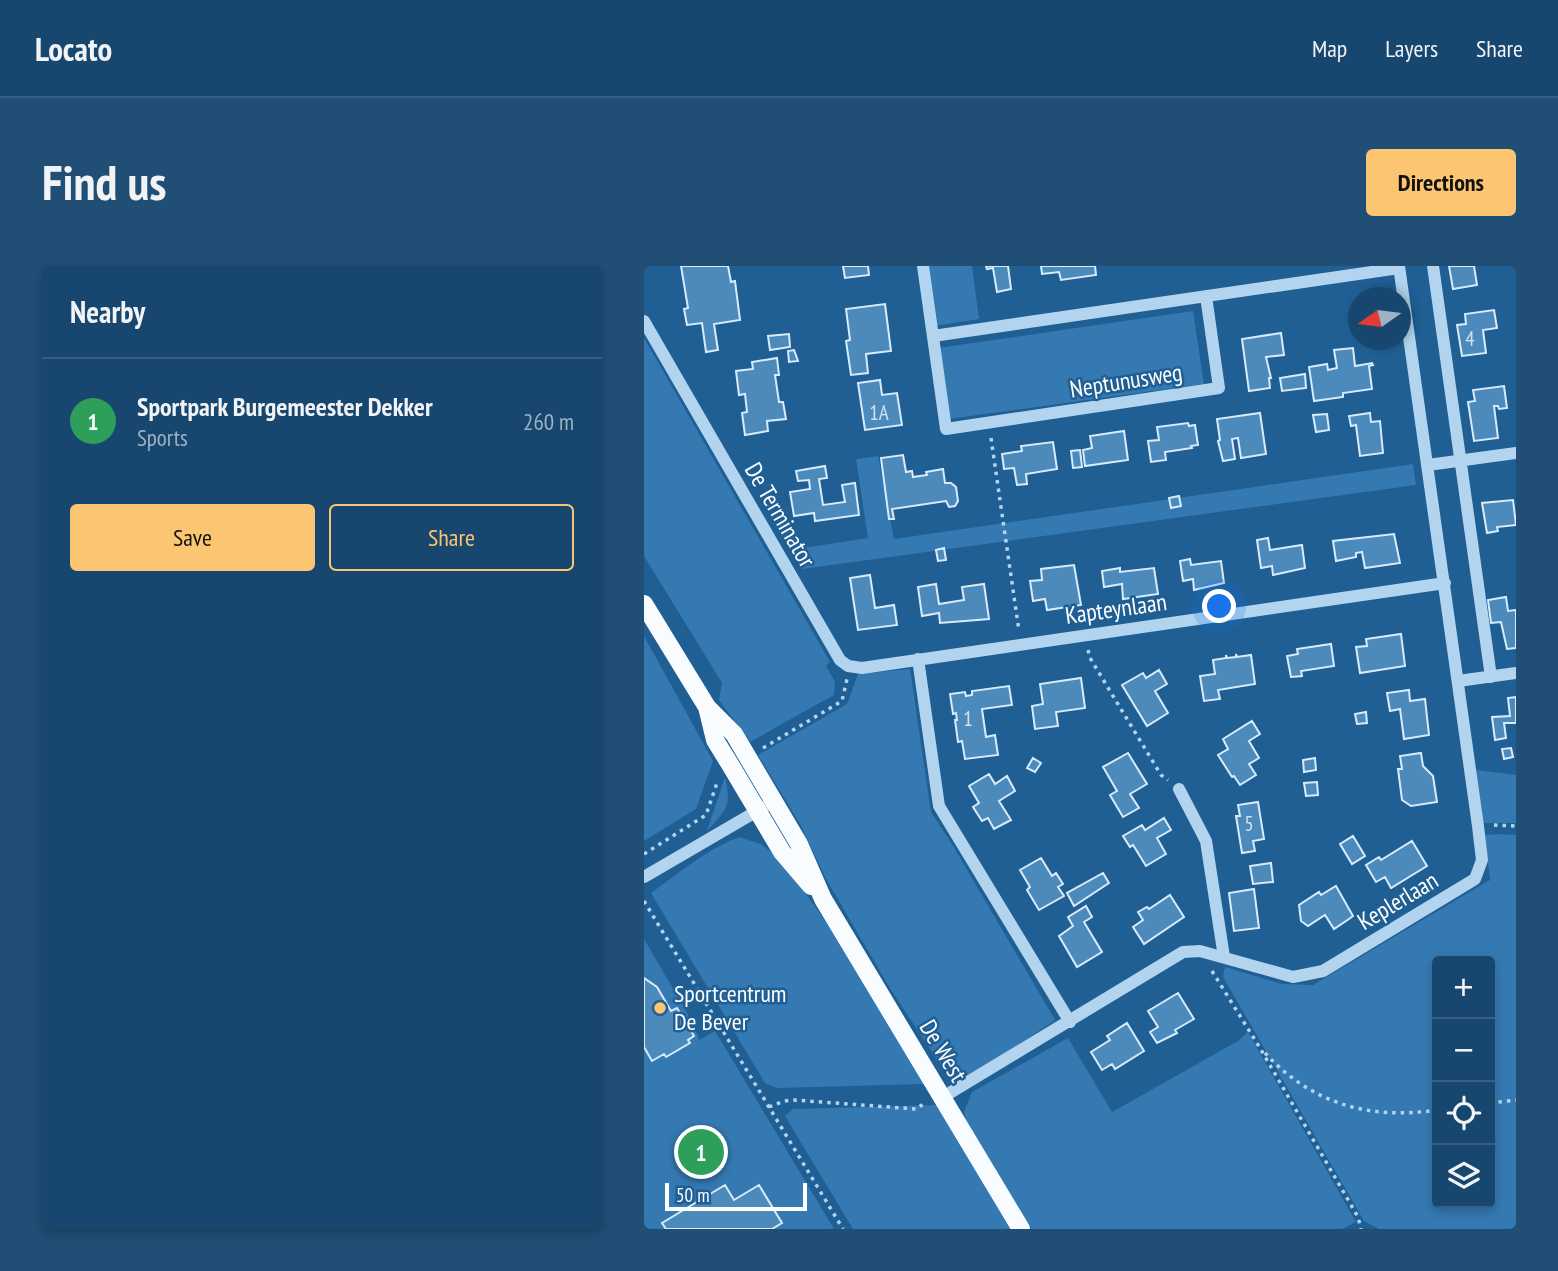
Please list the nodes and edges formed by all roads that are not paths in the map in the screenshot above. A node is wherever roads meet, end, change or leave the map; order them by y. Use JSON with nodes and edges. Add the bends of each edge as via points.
{"nodes":[{"id":1,"x":923,"y":266,"type":"edge"},
{"id":2,"x":1433,"y":266,"type":"edge"},
{"id":3,"x":1399,"y":267,"type":"edge"},
{"id":4,"x":1206,"y":296,"type":"junction"},
{"id":5,"x":644,"y":321,"type":"edge"},
{"id":6,"x":933,"y":336,"type":"junction"},
{"id":7,"x":1516,"y":453,"type":"edge"},
{"id":8,"x":1462,"y":461,"type":"junction"},
{"id":9,"x":1428,"y":465,"type":"junction"},
{"id":10,"x":1445,"y":583,"type":"junction"},
{"id":11,"x":644,"y":604,"type":"edge"},
{"id":12,"x":918,"y":659,"type":"junction"},
{"id":13,"x":1516,"y":673,"type":"edge"},
{"id":14,"x":1491,"y":677,"type":"junction"},
{"id":15,"x":1458,"y":681,"type":"junction"},
{"id":16,"x":706,"y":706,"type":"junction"},
{"id":17,"x":1178,"y":789,"type":"road end"},
{"id":18,"x":774,"y":801,"type":"junction"},
{"id":19,"x":757,"y":811,"type":"junction"},
{"id":20,"x":644,"y":877,"type":"edge"},
{"id":21,"x":823,"y":899,"type":"junction"},
{"id":22,"x":1224,"y":957,"type":"junction"},
{"id":23,"x":1070,"y":1022,"type":"junction"},
{"id":24,"x":943,"y":1097,"type":"junction"},
{"id":25,"x":1021,"y":1229,"type":"edge"}],
"edges":[{"from":1,"to":6,"type":"street"},
{"from":2,"to":8,"type":"street"},
{"from":3,"to":4,"type":"street"},
{"from":3,"to":9,"type":"street","name":"Keplerlaan"},
{"from":4,"to":6,"type":"street"},
{"from":4,"to":6,"type":"street","name":"Neptunusweg","via":[[1219,388],[946,429]]},
{"from":5,"to":12,"type":"street","name":"De Terminator","via":[[840,660],[862,668]]},
{"from":7,"to":8,"type":"street"},
{"from":8,"to":9,"type":"street"},
{"from":8,"to":14,"type":"street"},
{"from":9,"to":10,"type":"street","name":"Keplerlaan"},
{"from":10,"to":12,"type":"street","name":"Kapteynlaan"},
{"from":10,"to":15,"type":"street","name":"Keplerlaan"},
{"from":11,"to":16,"type":"main road","name":"De West"},
{"from":12,"to":23,"type":"street","via":[[939,806]]},
{"from":13,"to":14,"type":"street"},
{"from":14,"to":15,"type":"street"},
{"from":15,"to":22,"type":"street","name":"Keplerlaan","via":[[1482,860],[1475,879],[1323,971],[1293,977]]},
{"from":16,"to":18,"type":"main road","name":"De West","via":[[734,734]]},
{"from":16,"to":19,"type":"main road","name":"De West","via":[[715,740]]},
{"from":17,"to":22,"type":"street","via":[[1206,841]]},
{"from":18,"to":19,"type":"street"},
{"from":18,"to":21,"type":"main road","name":"De West"},
{"from":19,"to":20,"type":"street"},
{"from":19,"to":21,"type":"main road","name":"De West","via":[[782,852]]},
{"from":21,"to":24,"type":"main road","name":"De West"},
{"from":22,"to":23,"type":"street","name":"Keplerlaan","via":[[1183,952]]},
{"from":23,"to":24,"type":"street"},
{"from":24,"to":25,"type":"main road","name":"De West"}]}
